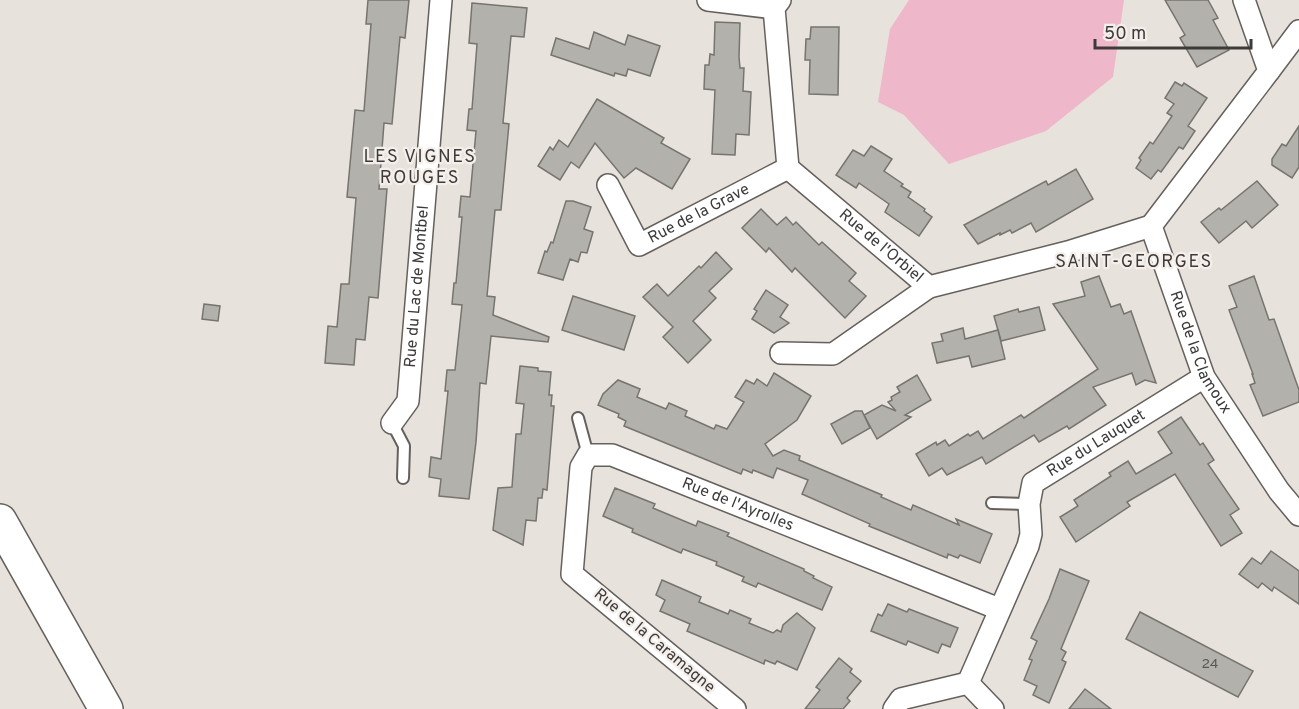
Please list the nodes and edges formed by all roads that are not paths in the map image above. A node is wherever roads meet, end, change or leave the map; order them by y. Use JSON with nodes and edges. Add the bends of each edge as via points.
{"nodes":[{"id":1,"x":441,"y":0,"type":"edge"},
{"id":2,"x":708,"y":0,"type":"edge"},
{"id":3,"x":1244,"y":0,"type":"edge"},
{"id":4,"x":777,"y":4,"type":"edge"},
{"id":5,"x":1299,"y":31,"type":"edge"},
{"id":6,"x":1269,"y":71,"type":"junction"},
{"id":7,"x":788,"y":168,"type":"junction"},
{"id":8,"x":608,"y":185,"type":"dead end"},
{"id":9,"x":1151,"y":226,"type":"junction"},
{"id":10,"x":929,"y":287,"type":"junction"},
{"id":11,"x":781,"y":353,"type":"dead end"},
{"id":12,"x":1204,"y":377,"type":"junction"},
{"id":13,"x":578,"y":418,"type":"dead end"},
{"id":14,"x":392,"y":423,"type":"joint"},
{"id":15,"x":588,"y":455,"type":"junction"},
{"id":16,"x":404,"y":478,"type":"dead end"},
{"id":17,"x":992,"y":503,"type":"dead end"},
{"id":18,"x":1029,"y":504,"type":"junction"},
{"id":19,"x":1299,"y":515,"type":"edge"},
{"id":20,"x":0,"y":521,"type":"edge"},
{"id":21,"x":0,"y":554,"type":"edge"},
{"id":22,"x":999,"y":609,"type":"junction"},
{"id":23,"x":968,"y":683,"type":"junction"},
{"id":24,"x":98,"y":709,"type":"edge"},
{"id":25,"x":106,"y":709,"type":"edge"},
{"id":26,"x":735,"y":709,"type":"edge"},
{"id":27,"x":894,"y":709,"type":"edge"},
{"id":28,"x":993,"y":709,"type":"edge"}],
"edges":[{"from":1,"to":14,"type":"street","name":"Rue du Lac de Montbel","via":[[408,401]]},
{"from":2,"to":4,"type":"street"},
{"from":3,"to":6,"type":"street"},
{"from":4,"to":7,"type":"street"},
{"from":5,"to":6,"type":"street"},
{"from":6,"to":9,"type":"street"},
{"from":7,"to":8,"type":"street","name":"Rue de la Grave","via":[[639,245]]},
{"from":7,"to":10,"type":"street","name":"Rue de l'Orbiel"},
{"from":9,"to":10,"type":"street","name":"Rue de l'Orbiel","via":[[1068,252]]},
{"from":9,"to":12,"type":"street","name":"Rue de la Clamoux"},
{"from":10,"to":11,"type":"street","via":[[833,354]]},
{"from":12,"to":18,"type":"street","name":"Rue du Lauquet","via":[[1033,483]]},
{"from":12,"to":19,"type":"street","name":"Rue de la Clamoux"},
{"from":13,"to":15,"type":"lane"},
{"from":14,"to":16,"type":"lane","via":[[404,446]]},
{"from":15,"to":22,"type":"street","name":"Rue de l'Ayrolles","via":[[612,455]]},
{"from":15,"to":26,"type":"street","name":"Rue de la Caramagne","via":[[580,467],[572,573]]},
{"from":17,"to":18,"type":"lane"},
{"from":18,"to":22,"type":"street","name":"Rue du Lauquet","via":[[1028,546]]},
{"from":20,"to":25,"type":"main road"},
{"from":21,"to":24,"type":"main road"},
{"from":22,"to":23,"type":"street"},
{"from":23,"to":27,"type":"street","via":[[901,699]]},
{"from":23,"to":28,"type":"street"}]}
